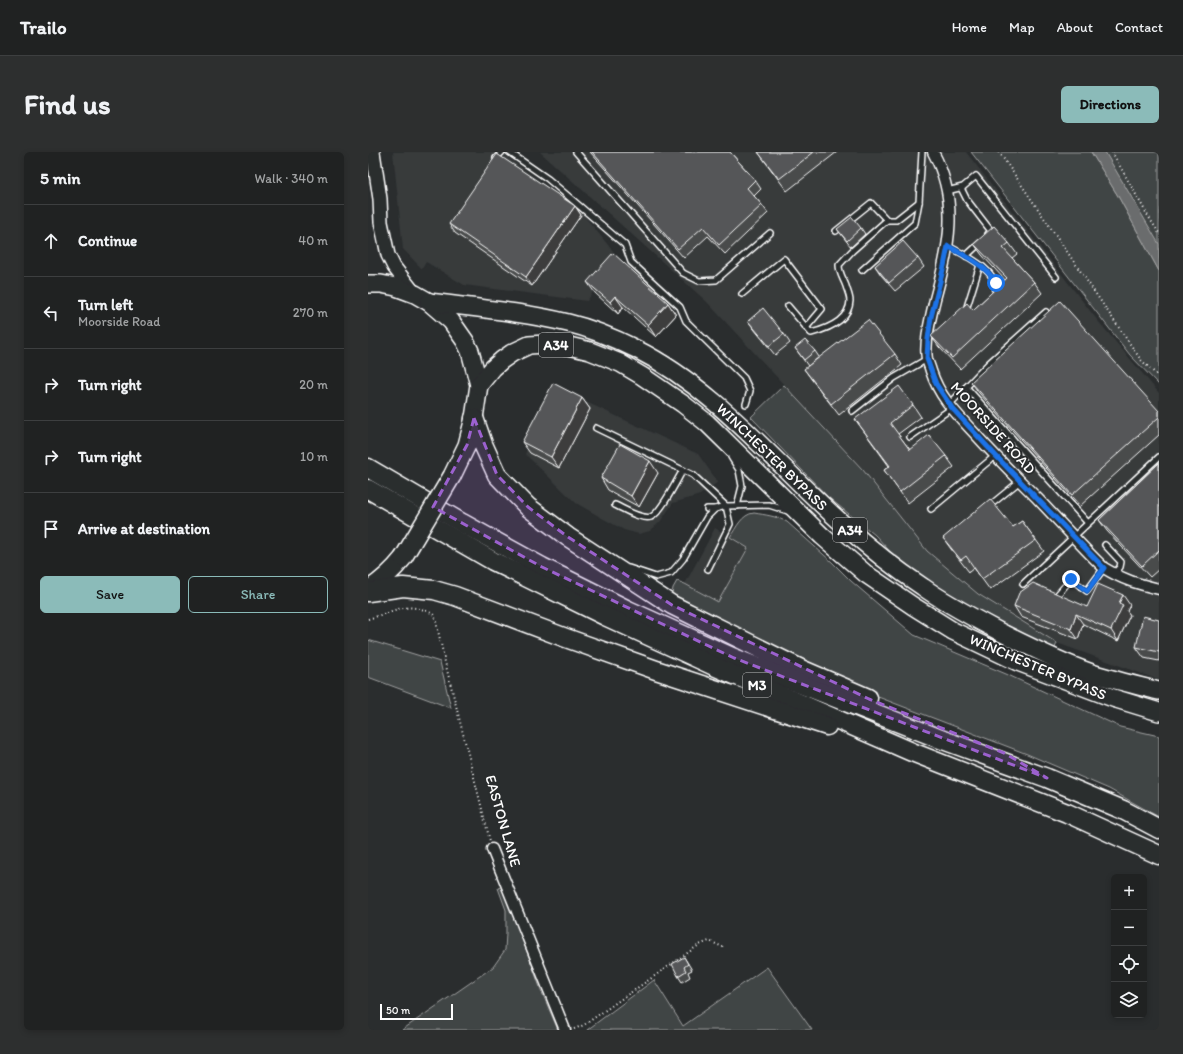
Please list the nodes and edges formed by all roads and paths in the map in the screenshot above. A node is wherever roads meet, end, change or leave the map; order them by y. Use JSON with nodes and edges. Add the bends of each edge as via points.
{"nodes":[{"id":1,"x":373,"y":152,"type":"edge"},
{"id":2,"x":502,"y":152,"type":"edge"},
{"id":3,"x":509,"y":152,"type":"edge"},
{"id":4,"x":576,"y":152,"type":"edge"},
{"id":5,"x":922,"y":152,"type":"edge"},
{"id":6,"x":933,"y":152,"type":"edge"},
{"id":7,"x":999,"y":152,"type":"edge"},
{"id":8,"x":1112,"y":152,"type":"edge"},
{"id":9,"x":496,"y":158,"type":"edge"},
{"id":10,"x":961,"y":188,"type":"junction"},
{"id":11,"x":947,"y":191,"type":"junction"},
{"id":12,"x":918,"y":202,"type":"junction"},
{"id":13,"x":887,"y":220,"type":"junction"},
{"id":14,"x":836,"y":231,"type":"edge"},
{"id":15,"x":1159,"y":232,"type":"edge"},
{"id":16,"x":770,"y":233,"type":"dead end"},
{"id":17,"x":986,"y":236,"type":"edge"},
{"id":18,"x":981,"y":241,"type":"edge"},
{"id":19,"x":948,"y":246,"type":"junction"},
{"id":20,"x":966,"y":256,"type":"junction"},
{"id":21,"x":980,"y":265,"type":"junction"},
{"id":22,"x":862,"y":270,"type":"dead end"},
{"id":23,"x":1056,"y":277,"type":"dead end"},
{"id":24,"x":368,"y":284,"type":"edge"},
{"id":25,"x":742,"y":294,"type":"dead end"},
{"id":26,"x":422,"y":298,"type":"junction"},
{"id":27,"x":994,"y":299,"type":"edge"},
{"id":28,"x":788,"y":306,"type":"dead end"},
{"id":29,"x":1046,"y":312,"type":"edge"},
{"id":30,"x":964,"y":318,"type":"edge"},
{"id":31,"x":806,"y":328,"type":"junction"},
{"id":32,"x":927,"y":359,"type":"junction"},
{"id":33,"x":1159,"y":377,"type":"edge"},
{"id":34,"x":479,"y":385,"type":"junction"},
{"id":35,"x":966,"y":387,"type":"junction"},
{"id":36,"x":746,"y":404,"type":"dead end"},
{"id":37,"x":950,"y":407,"type":"junction"},
{"id":38,"x":852,"y":411,"type":"dead end"},
{"id":39,"x":474,"y":418,"type":"junction"},
{"id":40,"x":707,"y":423,"type":"junction"},
{"id":41,"x":596,"y":428,"type":"dead end"},
{"id":42,"x":910,"y":437,"type":"dead end"},
{"id":43,"x":996,"y":456,"type":"junction"},
{"id":44,"x":1159,"y":456,"type":"edge"},
{"id":45,"x":368,"y":468,"type":"edge"},
{"id":46,"x":683,"y":470,"type":"junction"},
{"id":47,"x":1020,"y":481,"type":"junction"},
{"id":48,"x":368,"y":489,"type":"edge"},
{"id":49,"x":615,"y":505,"type":"dead end"},
{"id":50,"x":726,"y":506,"type":"junction"},
{"id":51,"x":737,"y":506,"type":"junction"},
{"id":52,"x":707,"y":509,"type":"dead end"},
{"id":53,"x":715,"y":509,"type":"junction"},
{"id":54,"x":931,"y":509,"type":"dead end"},
{"id":55,"x":984,"y":510,"type":"edge"},
{"id":56,"x":804,"y":519,"type":"junction"},
{"id":57,"x":1088,"y":523,"type":"junction"},
{"id":58,"x":1074,"y":536,"type":"junction"},
{"id":59,"x":1105,"y":545,"type":"dead end"},
{"id":60,"x":598,"y":558,"type":"junction"},
{"id":61,"x":1104,"y":568,"type":"junction"},
{"id":62,"x":708,"y":569,"type":"dead end"},
{"id":63,"x":1114,"y":574,"type":"junction"},
{"id":64,"x":1023,"y":584,"type":"dead end"},
{"id":65,"x":1159,"y":589,"type":"edge"},
{"id":66,"x":368,"y":591,"type":"edge"},
{"id":67,"x":1058,"y":594,"type":"edge"},
{"id":68,"x":368,"y":619,"type":"edge"},
{"id":69,"x":1159,"y":691,"type":"edge"},
{"id":70,"x":1159,"y":712,"type":"edge"},
{"id":71,"x":912,"y":752,"type":"junction"},
{"id":72,"x":1047,"y":778,"type":"junction"},
{"id":73,"x":1159,"y":829,"type":"edge"},
{"id":74,"x":492,"y":849,"type":"joint"},
{"id":75,"x":1159,"y":855,"type":"edge"},
{"id":76,"x":723,"y":947,"type":"dead end"},
{"id":77,"x":566,"y":1030,"type":"edge"},
{"id":78,"x":571,"y":1030,"type":"edge"}],
"edges":[{"from":1,"to":26,"type":"street","via":[[388,255],[394,267]]},
{"from":2,"to":9,"type":"lane"},
{"from":3,"to":36,"type":"lane","via":[[548,179],[625,245],[631,262],[680,306],[686,322],[744,378],[750,391]]},
{"from":4,"to":16,"type":"lane","via":[[683,273],[699,281],[716,280]]},
{"from":5,"to":12,"type":"lane"},
{"from":6,"to":11,"type":"street","name":"MOORSIDE ROAD"},
{"from":7,"to":33,"type":"path","via":[[1141,360]]},
{"from":8,"to":15,"type":"path"},
{"from":10,"to":11,"type":"lane"},
{"from":10,"to":17,"type":"lane","via":[[991,231]]},
{"from":10,"to":23,"type":"lane","via":[[976,176]]},
{"from":11,"to":19,"type":"street","name":"MOORSIDE ROAD"},
{"from":12,"to":13,"type":"lane","via":[[896,220]]},
{"from":12,"to":22,"type":"lane","via":[[915,223]]},
{"from":13,"to":14,"type":"lane","via":[[871,203]]},
{"from":13,"to":31,"type":"lane","via":[[839,265],[850,300],[848,310],[840,320],[821,330],[811,333]]},
{"from":18,"to":20,"type":"lane"},
{"from":19,"to":20,"type":"lane"},
{"from":19,"to":32,"type":"street","name":"MOORSIDE ROAD","via":[[931,317]]},
{"from":20,"to":21,"type":"lane"},
{"from":21,"to":27,"type":"lane","via":[[996,283]]},
{"from":21,"to":30,"type":"lane"},
{"from":24,"to":26,"type":"highway","via":[[396,287]]},
{"from":25,"to":31,"type":"lane","via":[[784,259],[822,309]]},
{"from":26,"to":34,"type":"highway","via":[[451,321],[465,341]]},
{"from":26,"to":69,"type":"highway","name":"WINCHESTER BYPASS","number":"A34","via":[[570,323],[635,349],[666,366],[722,408],[842,524],[923,588],[969,616],[1056,659],[1114,680]]},
{"from":28,"to":31,"type":"lane"},
{"from":29,"to":35,"type":"lane"},
{"from":32,"to":37,"type":"street","name":"MOORSIDE ROAD","via":[[936,384]]},
{"from":32,"to":38,"type":"lane","via":[[894,378]]},
{"from":34,"to":39,"type":"highway"},
{"from":34,"to":40,"type":"highway","name":"WINCHESTER BYPASS","number":"A34","via":[[502,360],[529,345],[569,346],[596,354],[636,372]]},
{"from":35,"to":37,"type":"lane"},
{"from":35,"to":57,"type":"lane"},
{"from":37,"to":42,"type":"lane"},
{"from":37,"to":43,"type":"street","name":"MOORSIDE ROAD"},
{"from":39,"to":60,"type":"highway","number":"M3","via":[[497,475],[528,507]]},
{"from":39,"to":66,"type":"highway","bridge":true,"via":[[467,445],[452,476],[403,558]]},
{"from":40,"to":51,"type":"lane","via":[[740,470],[742,486]]},
{"from":40,"to":56,"type":"highway","name":"WINCHESTER BYPASS","number":"A34"},
{"from":41,"to":46,"type":"lane"},
{"from":43,"to":47,"type":"street","name":"MOORSIDE ROAD"},
{"from":43,"to":54,"type":"lane"},
{"from":44,"to":57,"type":"lane"},
{"from":45,"to":72,"type":"highway","number":"M3","via":[[535,564],[628,610],[741,661]]},
{"from":46,"to":49,"type":"lane","via":[[660,508],[650,517],[637,515]]},
{"from":46,"to":50,"type":"lane","via":[[693,475]]},
{"from":47,"to":55,"type":"lane"},
{"from":47,"to":58,"type":"street","name":"MOORSIDE ROAD"},
{"from":48,"to":71,"type":"highway","number":"M3","via":[[493,561],[605,616]]},
{"from":50,"to":51,"type":"lane"},
{"from":50,"to":53,"type":"lane"},
{"from":50,"to":62,"type":"lane","via":[[730,524]]},
{"from":51,"to":56,"type":"lane","via":[[769,505]]},
{"from":52,"to":53,"type":"lane"},
{"from":53,"to":60,"type":"lane","via":[[707,517],[683,559],[671,573],[656,577]]},
{"from":56,"to":70,"type":"highway","name":"WINCHESTER BYPASS","number":"A34","via":[[866,574],[953,630],[1018,662],[1113,698]]},
{"from":57,"to":58,"type":"lane"},
{"from":58,"to":61,"type":"street","name":"MOORSIDE ROAD"},
{"from":58,"to":64,"type":"lane"},
{"from":59,"to":63,"type":"lane","via":[[1121,562]]},
{"from":60,"to":72,"type":"highway","number":"M3","via":[[672,605],[803,670],[1004,753]]},
{"from":61,"to":63,"type":"street","name":"MOORSIDE ROAD"},
{"from":61,"to":67,"type":"lane","via":[[1087,591],[1071,579]]},
{"from":63,"to":65,"type":"street","name":"MOORSIDE ROAD","via":[[1136,584]]},
{"from":66,"to":71,"type":"highway","number":"M3","via":[[403,587],[434,590],[455,596],[659,671]]},
{"from":68,"to":74,"type":"path","name":"EASTON LANE","via":[[406,607],[422,609],[435,616]]},
{"from":71,"to":75,"type":"highway","number":"M3","via":[[1067,813]]},
{"from":72,"to":73,"type":"highway","number":"M3"},
{"from":74,"to":77,"type":"street","name":"EASTON LANE"},
{"from":76,"to":78,"type":"path","via":[[709,941],[699,944],[584,1025]]}]}
